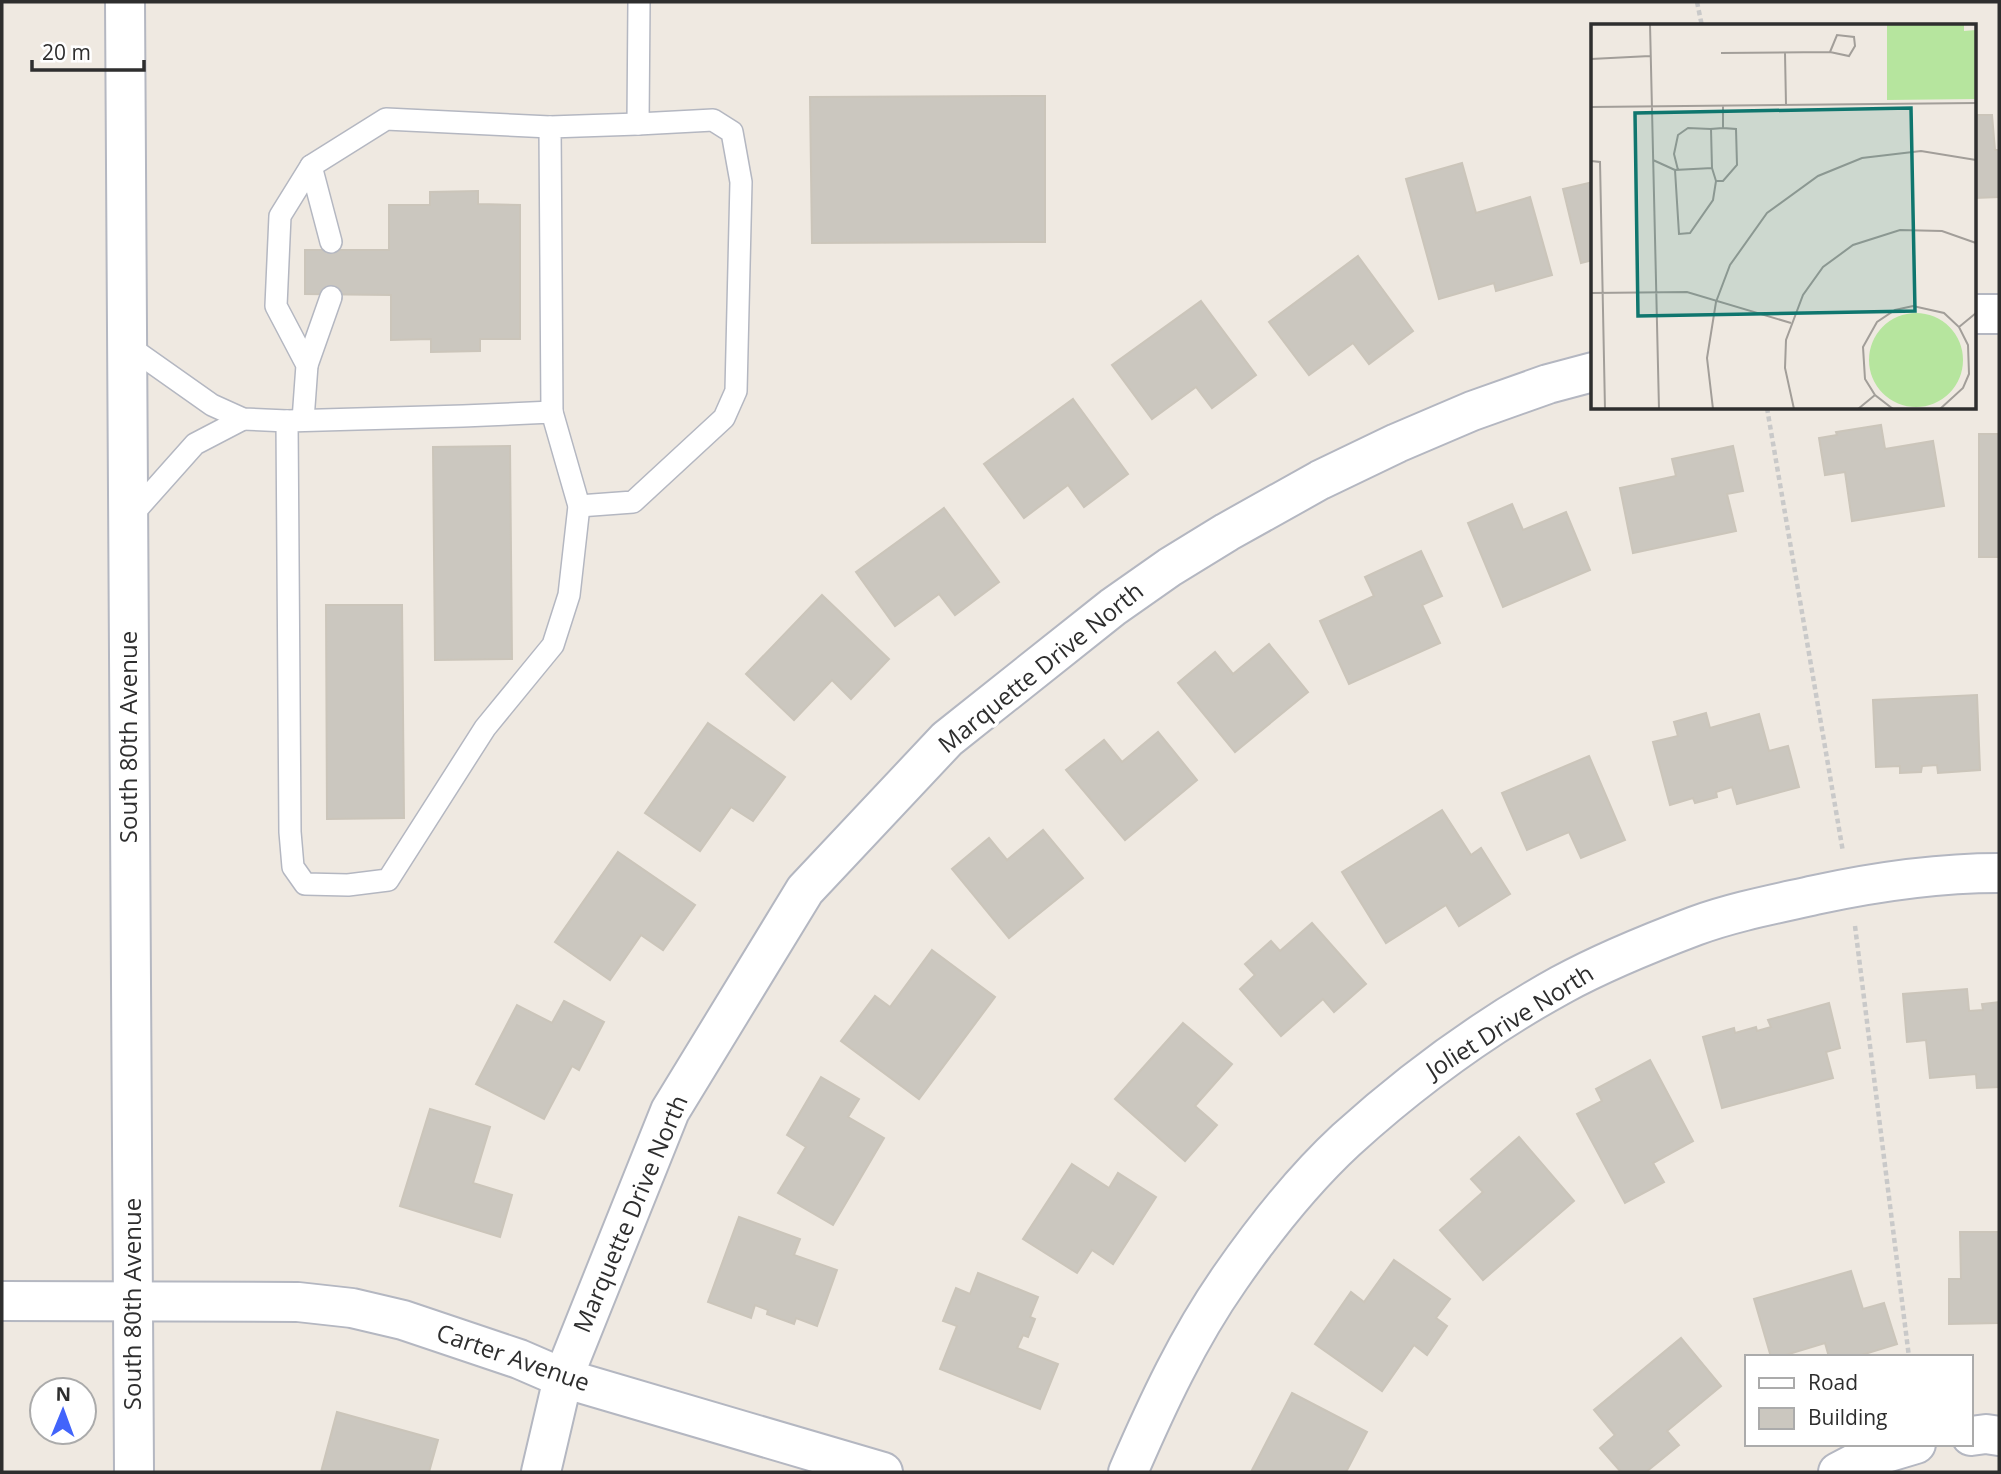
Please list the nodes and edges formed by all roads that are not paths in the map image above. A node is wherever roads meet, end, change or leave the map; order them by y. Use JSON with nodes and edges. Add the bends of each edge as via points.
{"nodes":[{"id":1,"x":125,"y":2,"type":"edge"},
{"id":2,"x":639,"y":2,"type":"edge"},
{"id":3,"x":638,"y":124,"type":"junction"},
{"id":4,"x":550,"y":127,"type":"junction"},
{"id":5,"x":312,"y":166,"type":"junction"},
{"id":6,"x":331,"y":242,"type":"dead end"},
{"id":7,"x":331,"y":297,"type":"dead end"},
{"id":8,"x":1976,"y":314,"type":"edge"},
{"id":9,"x":1999,"y":314,"type":"edge"},
{"id":10,"x":127,"y":345,"type":"junction"},
{"id":11,"x":307,"y":365,"type":"junction"},
{"id":12,"x":1591,"y":373,"type":"edge"},
{"id":13,"x":552,"y":412,"type":"junction"},
{"id":14,"x":243,"y":419,"type":"junction"},
{"id":15,"x":295,"y":421,"type":"junction"},
{"id":16,"x":579,"y":506,"type":"junction"},
{"id":17,"x":127,"y":521,"type":"junction"},
{"id":18,"x":1999,"y":873,"type":"edge"},
{"id":19,"x":2,"y":1301,"type":"edge"},
{"id":20,"x":134,"y":1301,"type":"junction"},
{"id":21,"x":563,"y":1378,"type":"junction"},
{"id":22,"x":1973,"y":1436,"type":"edge"},
{"id":23,"x":1999,"y":1436,"type":"edge"},
{"id":24,"x":1909,"y":1446,"type":"edge"},
{"id":25,"x":134,"y":1472,"type":"edge"},
{"id":26,"x":541,"y":1472,"type":"edge"},
{"id":27,"x":883,"y":1472,"type":"edge"},
{"id":28,"x":1128,"y":1472,"type":"edge"},
{"id":29,"x":1838,"y":1472,"type":"edge"}],
"edges":[{"from":1,"to":10,"type":"street","name":"South 80th Avenue"},
{"from":2,"to":3,"type":"lane"},
{"from":3,"to":4,"type":"lane"},
{"from":3,"to":16,"type":"lane","via":[[713,120],[732,132],[741,182],[736,391],[724,418],[633,502]]},
{"from":4,"to":5,"type":"lane","via":[[386,119]]},
{"from":4,"to":13,"type":"lane"},
{"from":5,"to":6,"type":"lane"},
{"from":5,"to":11,"type":"lane","via":[[280,216],[276,306]]},
{"from":7,"to":11,"type":"lane"},
{"from":8,"to":9,"type":"street"},
{"from":10,"to":14,"type":"lane","via":[[212,405]]},
{"from":10,"to":17,"type":"street","name":"South 80th Avenue"},
{"from":11,"to":15,"type":"lane"},
{"from":12,"to":21,"type":"street","name":"Marquette Drive North","via":[[1472,411],[1397,443],[1227,532],[1113,607],[947,739],[805,890],[670,1111]]},
{"from":13,"to":15,"type":"lane"},
{"from":13,"to":16,"type":"lane"},
{"from":14,"to":15,"type":"lane"},
{"from":14,"to":17,"type":"lane","via":[[195,444]]},
{"from":15,"to":16,"type":"lane","via":[[290,832],[293,867],[305,884],[388,880],[485,728],[553,645],[569,595]]},
{"from":17,"to":20,"type":"street","name":"South 80th Avenue"},
{"from":18,"to":28,"type":"street","name":"Joliet Drive North","via":[[1849,887],[1697,925],[1561,985],[1446,1058],[1345,1142],[1289,1201],[1238,1267],[1193,1338]]},
{"from":19,"to":20,"type":"street","name":"Carter Avenue"},
{"from":20,"to":21,"type":"street","name":"Carter Avenue","via":[[298,1302],[352,1308],[403,1320]]},
{"from":20,"to":25,"type":"street","name":"South 80th Avenue"},
{"from":21,"to":26,"type":"street","name":"Marquette Drive North"},
{"from":21,"to":27,"type":"street","name":"Carter Avenue"},
{"from":22,"to":23,"type":"street"},
{"from":24,"to":29,"type":"street"}]}
